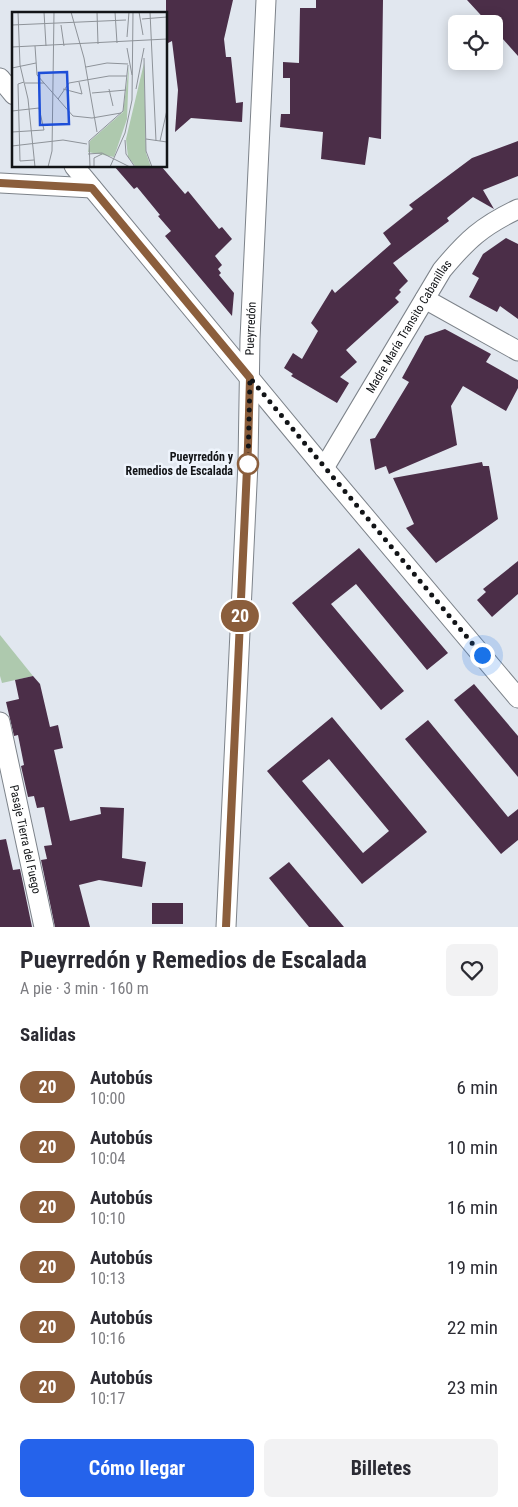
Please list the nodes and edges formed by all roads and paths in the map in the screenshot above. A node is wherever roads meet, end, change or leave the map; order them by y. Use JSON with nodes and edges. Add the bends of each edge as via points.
{"nodes":[{"id":1,"x":266,"y":0,"type":"edge"},
{"id":2,"x":0,"y":78,"type":"edge"},
{"id":3,"x":12,"y":93,"type":"edge"},
{"id":4,"x":76,"y":168,"type":"edge"},
{"id":5,"x":0,"y":183,"type":"edge"},
{"id":6,"x":92,"y":188,"type":"junction"},
{"id":7,"x":518,"y":209,"type":"edge"},
{"id":8,"x":425,"y":299,"type":"junction"},
{"id":9,"x":518,"y":351,"type":"edge"},
{"id":10,"x":250,"y":378,"type":"junction"},
{"id":11,"x":324,"y":468,"type":"junction"},
{"id":12,"x":518,"y":698,"type":"edge"},
{"id":13,"x":0,"y":722,"type":"edge"},
{"id":14,"x":44,"y":927,"type":"edge"},
{"id":15,"x":226,"y":927,"type":"edge"}],
"edges":[{"from":1,"to":10,"type":"street","name":"Pueyrredón"},
{"from":2,"to":3,"type":"street"},
{"from":4,"to":6,"type":"street"},
{"from":5,"to":6,"type":"street"},
{"from":6,"to":10,"type":"street"},
{"from":7,"to":8,"type":"street","name":"Madre María Transito Cabanillas","via":[[482,229],[462,246],[442,270]]},
{"from":8,"to":9,"type":"street"},
{"from":8,"to":11,"type":"street","name":"Madre María Transito Cabanillas"},
{"from":10,"to":11,"type":"street"},
{"from":10,"to":15,"type":"street","name":"Pueyrredón"},
{"from":11,"to":12,"type":"street"},
{"from":13,"to":14,"type":"street","name":"Pasaje Tierra del Fuego"}]}
